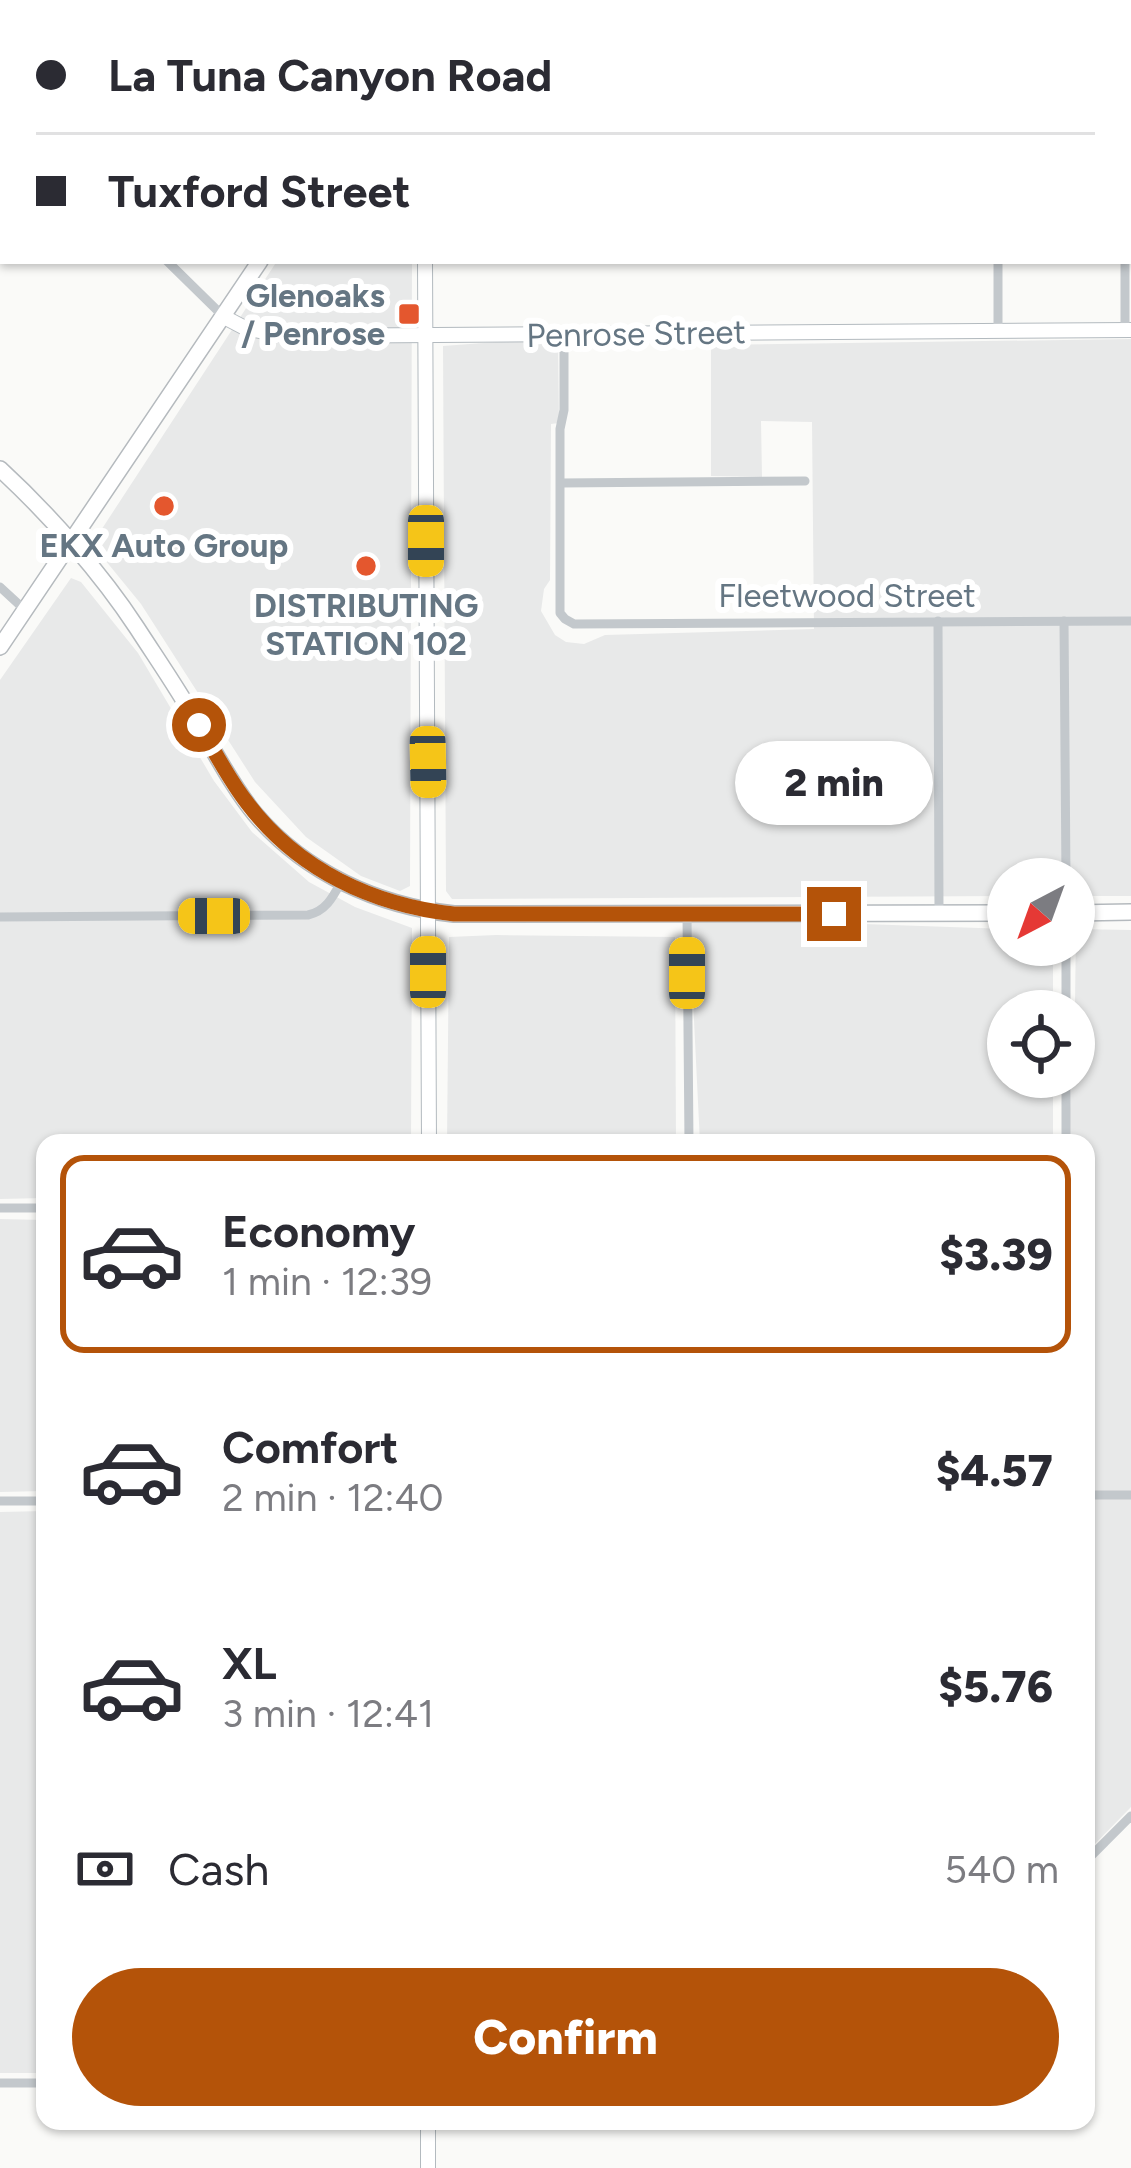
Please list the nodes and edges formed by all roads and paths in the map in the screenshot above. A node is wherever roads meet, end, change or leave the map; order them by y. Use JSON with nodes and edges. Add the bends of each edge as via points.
{"nodes":[{"id":1,"x":170,"y":264,"type":"edge"},
{"id":2,"x":258,"y":264,"type":"edge"},
{"id":3,"x":425,"y":264,"type":"edge"},
{"id":4,"x":998,"y":264,"type":"edge"},
{"id":5,"x":1125,"y":264,"type":"edge"},
{"id":6,"x":224,"y":317,"type":"junction"},
{"id":7,"x":998,"y":329,"type":"junction"},
{"id":8,"x":1128,"y":330,"type":"edge"},
{"id":9,"x":564,"y":333,"type":"junction"},
{"id":10,"x":425,"y":336,"type":"junction"},
{"id":11,"x":0,"y":469,"type":"edge"},
{"id":12,"x":805,"y":481,"type":"dead end"},
{"id":13,"x":561,"y":483,"type":"junction"},
{"id":14,"x":70,"y":544,"type":"junction"},
{"id":15,"x":0,"y":587,"type":"edge"},
{"id":16,"x":25,"y":610,"type":"junction"},
{"id":17,"x":938,"y":621,"type":"junction"},
{"id":18,"x":1064,"y":621,"type":"junction"},
{"id":19,"x":1131,"y":621,"type":"edge"},
{"id":20,"x":0,"y":647,"type":"edge"},
{"id":21,"x":1066,"y":858,"type":"edge"},
{"id":22,"x":341,"y":882,"type":"junction"},
{"id":23,"x":428,"y":911,"type":"junction"},
{"id":24,"x":1131,"y":912,"type":"edge"},
{"id":25,"x":939,"y":913,"type":"junction"},
{"id":26,"x":987,"y":913,"type":"edge"},
{"id":27,"x":1095,"y":913,"type":"edge"},
{"id":28,"x":687,"y":914,"type":"junction"},
{"id":29,"x":0,"y":917,"type":"edge"},
{"id":30,"x":1066,"y":1098,"type":"edge"},
{"id":31,"x":429,"y":1134,"type":"edge"},
{"id":32,"x":689,"y":1134,"type":"edge"},
{"id":33,"x":1066,"y":1134,"type":"edge"},
{"id":34,"x":0,"y":1208,"type":"edge"},
{"id":35,"x":36,"y":1208,"type":"edge"},
{"id":36,"x":1095,"y":1495,"type":"edge"},
{"id":37,"x":1131,"y":1495,"type":"edge"},
{"id":38,"x":0,"y":1502,"type":"edge"},
{"id":39,"x":36,"y":1502,"type":"edge"},
{"id":40,"x":1131,"y":1816,"type":"edge"},
{"id":41,"x":1095,"y":1853,"type":"edge"},
{"id":42,"x":36,"y":2083,"type":"edge"},
{"id":43,"x":0,"y":2084,"type":"edge"},
{"id":44,"x":428,"y":2130,"type":"edge"},
{"id":45,"x":428,"y":2168,"type":"edge"}],
"edges":[{"from":1,"to":6,"type":"street","name":"Penrose Street"},
{"from":2,"to":6,"type":"main road"},
{"from":3,"to":10,"type":"main road"},
{"from":4,"to":7,"type":"street"},
{"from":5,"to":8,"type":"street"},
{"from":6,"to":10,"type":"main road","name":"Penrose Street","via":[[284,336]]},
{"from":6,"to":14,"type":"main road"},
{"from":7,"to":8,"type":"main road","name":"Penrose Street"},
{"from":7,"to":9,"type":"main road","name":"Penrose Street"},
{"from":9,"to":10,"type":"main road","name":"Penrose Street"},
{"from":9,"to":13,"type":"street"},
{"from":10,"to":23,"type":"main road"},
{"from":11,"to":14,"type":"main road"},
{"from":12,"to":13,"type":"street"},
{"from":13,"to":17,"type":"street","name":"Fleetwood Street","via":[[560,613],[574,624]]},
{"from":14,"to":16,"type":"main road"},
{"from":14,"to":22,"type":"main road","via":[[135,625],[256,814]]},
{"from":15,"to":16,"type":"street"},
{"from":16,"to":20,"type":"main road"},
{"from":17,"to":18,"type":"street","name":"Fleetwood Street"},
{"from":17,"to":25,"type":"street"},
{"from":18,"to":19,"type":"street","name":"Fleetwood Street"},
{"from":18,"to":21,"type":"street"},
{"from":22,"to":23,"type":"main road"},
{"from":22,"to":29,"type":"street","via":[[328,905],[308,915]]},
{"from":23,"to":28,"type":"main road"},
{"from":23,"to":31,"type":"main road"},
{"from":24,"to":27,"type":"main road"},
{"from":25,"to":26,"type":"main road"},
{"from":25,"to":28,"type":"main road"},
{"from":28,"to":32,"type":"street"},
{"from":30,"to":33,"type":"street"},
{"from":34,"to":35,"type":"street"},
{"from":36,"to":37,"type":"street"},
{"from":38,"to":39,"type":"street"},
{"from":40,"to":41,"type":"street"},
{"from":42,"to":43,"type":"street"},
{"from":44,"to":45,"type":"main road"}]}
